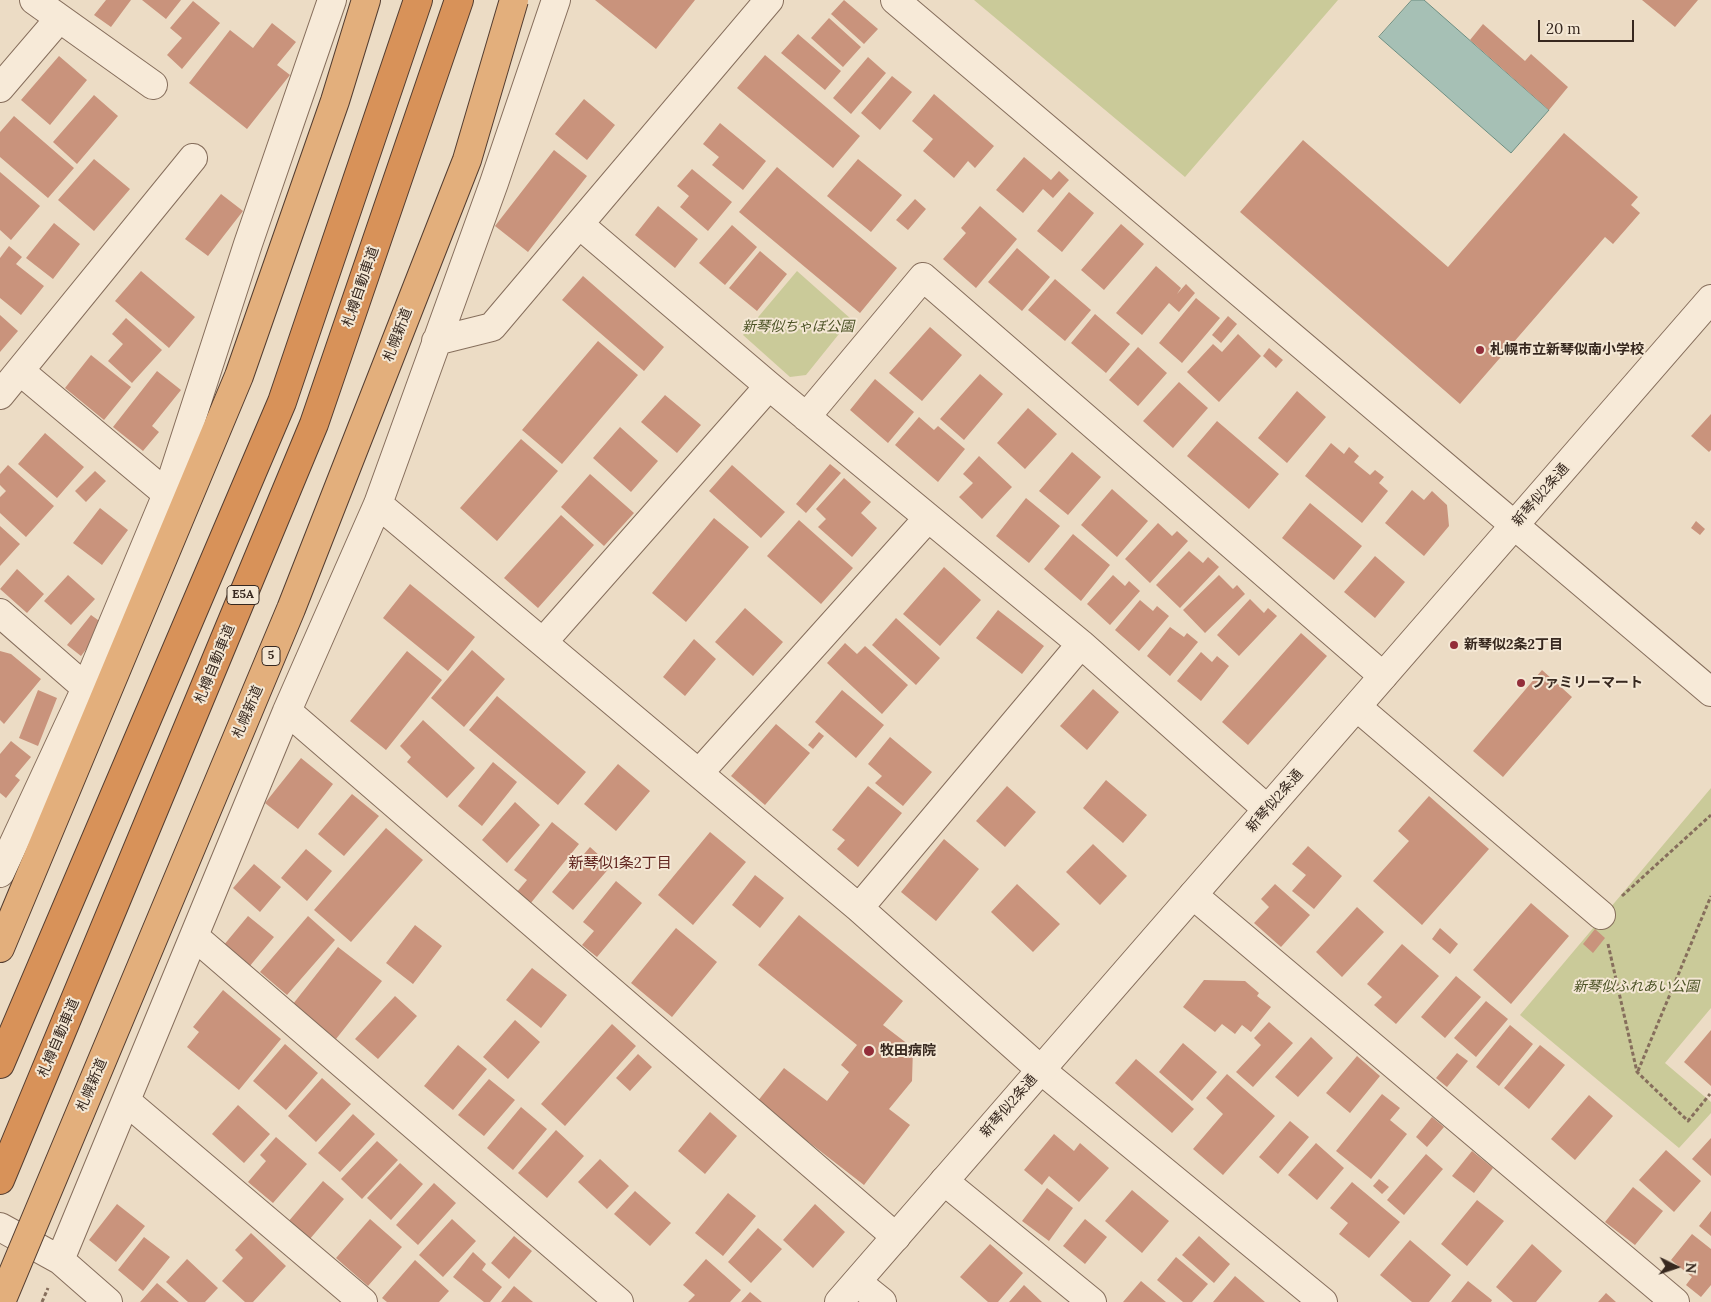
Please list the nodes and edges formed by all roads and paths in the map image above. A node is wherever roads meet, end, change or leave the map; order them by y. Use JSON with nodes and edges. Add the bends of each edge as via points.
{"nodes":[{"id":1,"x":34,"y":0,"type":"edge"},
{"id":2,"x":332,"y":0,"type":"edge"},
{"id":3,"x":366,"y":0,"type":"edge"},
{"id":4,"x":418,"y":0,"type":"edge"},
{"id":5,"x":459,"y":0,"type":"edge"},
{"id":6,"x":514,"y":0,"type":"edge"},
{"id":7,"x":556,"y":0,"type":"edge"},
{"id":8,"x":769,"y":0,"type":"edge"},
{"id":9,"x":895,"y":0,"type":"edge"},
{"id":10,"x":59,"y":19,"type":"junction"},
{"id":11,"x":153,"y":85,"type":"dead end"},
{"id":12,"x":0,"y":88,"type":"edge"},
{"id":13,"x":193,"y":158,"type":"dead end"},
{"id":14,"x":580,"y":224,"type":"junction"},
{"id":15,"x":1711,"y":300,"type":"edge"},
{"id":16,"x":436,"y":341,"type":"junction"},
{"id":17,"x":20,"y":371,"type":"junction"},
{"id":18,"x":769,"y":386,"type":"junction"},
{"id":19,"x":0,"y":395,"type":"edge"},
{"id":20,"x":806,"y":417,"type":"junction"},
{"id":21,"x":167,"y":494,"type":"junction"},
{"id":22,"x":378,"y":504,"type":"junction"},
{"id":23,"x":928,"y":518,"type":"junction"},
{"id":24,"x":1514,"y":525,"type":"junction"},
{"id":25,"x":0,"y":613,"type":"edge"},
{"id":26,"x":543,"y":642,"type":"junction"},
{"id":27,"x":1081,"y":644,"type":"junction"},
{"id":28,"x":1383,"y":676,"type":"junction"},
{"id":29,"x":86,"y":688,"type":"junction"},
{"id":30,"x":1711,"y":692,"type":"edge"},
{"id":31,"x":1357,"y":707,"type":"junction"},
{"id":32,"x":287,"y":711,"type":"junction"},
{"id":33,"x":699,"y":773,"type":"junction"},
{"id":34,"x":1268,"y":809,"type":"junction"},
{"id":35,"x":1711,"y":815,"type":"edge"},
{"id":36,"x":0,"y":873,"type":"edge"},
{"id":37,"x":1193,"y":895,"type":"junction"},
{"id":38,"x":1711,"y":896,"type":"edge"},
{"id":39,"x":859,"y":908,"type":"junction"},
{"id":40,"x":1601,"y":915,"type":"junction"},
{"id":41,"x":195,"y":937,"type":"junction"},
{"id":42,"x":0,"y":948,"type":"edge"},
{"id":43,"x":0,"y":1064,"type":"edge"},
{"id":44,"x":1041,"y":1070,"type":"junction"},
{"id":45,"x":1637,"y":1072,"type":"junction"},
{"id":46,"x":1710,"y":1094,"type":"edge"},
{"id":47,"x":126,"y":1101,"type":"junction"},
{"id":48,"x":0,"y":1180,"type":"edge"},
{"id":49,"x":944,"y":1182,"type":"junction"},
{"id":50,"x":0,"y":1227,"type":"edge"},
{"id":51,"x":896,"y":1237,"type":"junction"},
{"id":52,"x":60,"y":1260,"type":"junction"},
{"id":53,"x":857,"y":1282,"type":"junction"},
{"id":54,"x":1,"y":1302,"type":"edge"},
{"id":55,"x":108,"y":1302,"type":"edge"},
{"id":56,"x":363,"y":1302,"type":"edge"},
{"id":57,"x":619,"y":1302,"type":"edge"},
{"id":58,"x":840,"y":1302,"type":"edge"},
{"id":59,"x":882,"y":1302,"type":"edge"},
{"id":60,"x":1092,"y":1302,"type":"edge"},
{"id":61,"x":1323,"y":1302,"type":"edge"},
{"id":62,"x":1675,"y":1302,"type":"edge"}],
"edges":[{"from":1,"to":10,"type":"street"},
{"from":2,"to":21,"type":"street"},
{"from":3,"to":42,"type":"highway","via":[[335,101],[239,376]]},
{"from":4,"to":43,"type":"highway","number":"E5A","via":[[282,402]]},
{"from":5,"to":48,"type":"highway","name":"札樽自動車道","number":"E5A","via":[[314,424]]},
{"from":6,"to":54,"type":"highway","name":"札幌新道","number":"5","bridge":true,"via":[[467,160],[291,609]]},
{"from":7,"to":16,"type":"street"},
{"from":8,"to":14,"type":"street"},
{"from":9,"to":24,"type":"street"},
{"from":10,"to":11,"type":"street"},
{"from":10,"to":12,"type":"street"},
{"from":13,"to":17,"type":"street"},
{"from":14,"to":16,"type":"street","via":[[492,327]]},
{"from":14,"to":18,"type":"street"},
{"from":15,"to":24,"type":"street","name":"新琴似2条通"},
{"from":16,"to":22,"type":"street"},
{"from":17,"to":19,"type":"street"},
{"from":17,"to":21,"type":"street"},
{"from":18,"to":20,"type":"street"},
{"from":18,"to":26,"type":"street"},
{"from":20,"to":23,"type":"street"},
{"from":20,"to":28,"type":"street","via":[[922,277]]},
{"from":21,"to":29,"type":"street"},
{"from":22,"to":26,"type":"street"},
{"from":22,"to":32,"type":"street"},
{"from":23,"to":27,"type":"street"},
{"from":23,"to":33,"type":"street"},
{"from":24,"to":28,"type":"street","name":"新琴似2条通"},
{"from":24,"to":30,"type":"street"},
{"from":25,"to":29,"type":"street"},
{"from":26,"to":33,"type":"street"},
{"from":27,"to":34,"type":"street"},
{"from":27,"to":39,"type":"street"},
{"from":28,"to":31,"type":"street","name":"新琴似2条通"},
{"from":29,"to":36,"type":"street"},
{"from":31,"to":34,"type":"street","name":"新琴似2条通"},
{"from":31,"to":40,"type":"street"},
{"from":32,"to":41,"type":"street"},
{"from":32,"to":51,"type":"street"},
{"from":33,"to":39,"type":"street"},
{"from":34,"to":37,"type":"street","name":"新琴似2条通"},
{"from":35,"to":40,"type":"path"},
{"from":37,"to":44,"type":"street","name":"新琴似2条通"},
{"from":37,"to":62,"type":"street"},
{"from":38,"to":45,"type":"path"},
{"from":39,"to":44,"type":"street"},
{"from":40,"to":45,"type":"path"},
{"from":41,"to":47,"type":"street"},
{"from":41,"to":57,"type":"street"},
{"from":44,"to":49,"type":"street","name":"新琴似2条通"},
{"from":44,"to":61,"type":"street"},
{"from":45,"to":46,"type":"path","via":[[1688,1121]]},
{"from":47,"to":52,"type":"street"},
{"from":47,"to":56,"type":"street"},
{"from":49,"to":51,"type":"street","name":"新琴似2条通"},
{"from":49,"to":60,"type":"street"},
{"from":50,"to":52,"type":"street"},
{"from":51,"to":53,"type":"street","name":"新琴似2条通"},
{"from":52,"to":55,"type":"street"},
{"from":53,"to":58,"type":"street","name":"新琴似2条通"},
{"from":53,"to":59,"type":"street"}]}
